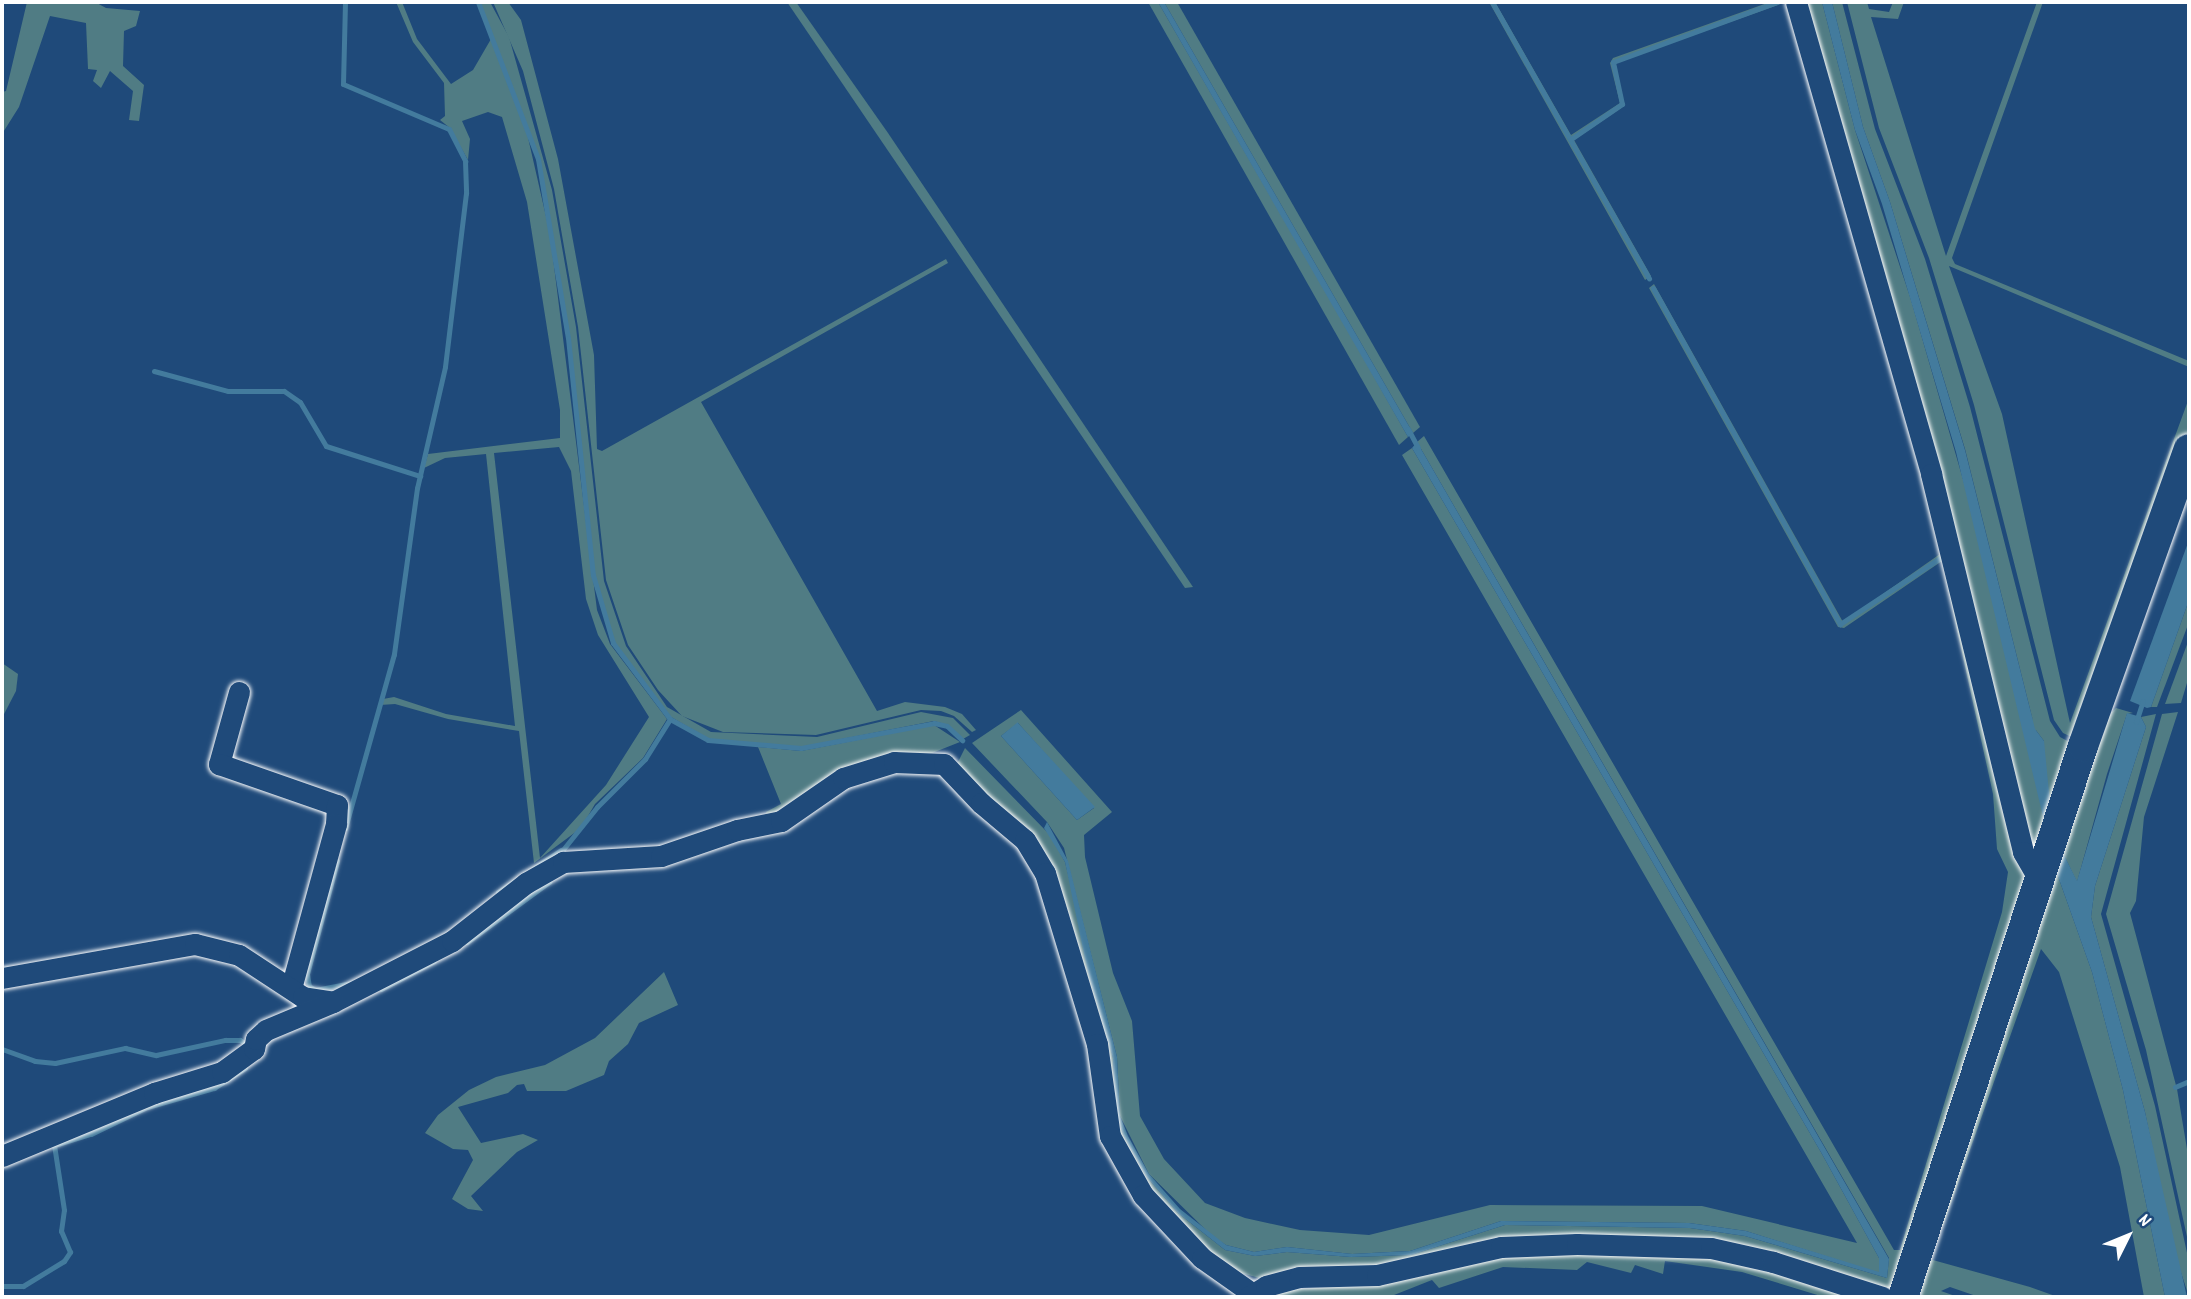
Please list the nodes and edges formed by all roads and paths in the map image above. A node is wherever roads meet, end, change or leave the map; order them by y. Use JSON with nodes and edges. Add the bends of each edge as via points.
{"nodes":[{"id":1,"x":1796,"y":2,"type":"edge"},
{"id":2,"x":2189,"y":449,"type":"edge"},
{"id":3,"x":239,"y":692,"type":"dead end"},
{"id":4,"x":2042,"y":870,"type":"junction"},
{"id":5,"x":2,"y":978,"type":"edge"},
{"id":6,"x":291,"y":988,"type":"junction"},
{"id":7,"x":333,"y":1002,"type":"junction"},
{"id":8,"x":2,"y":1156,"type":"edge"},
{"id":9,"x":1904,"y":1288,"type":"edge"},
{"id":10,"x":1250,"y":1296,"type":"edge"}],
"edges":[{"from":1,"to":4,"type":"street","via":[[1931,474],[2023,852]]},
{"from":2,"to":4,"type":"main road"},
{"from":3,"to":6,"type":"street","via":[[219,764],[337,805],[336,824]]},
{"from":4,"to":9,"type":"main road"},
{"from":5,"to":6,"type":"street","via":[[195,944],[239,956]]},
{"from":6,"to":7,"type":"street","via":[[303,997]]},
{"from":7,"to":8,"type":"street","via":[[267,1030],[256,1039],[254,1049],[222,1072],[154,1093]]},
{"from":7,"to":10,"type":"street","via":[[452,942],[526,883],[563,862],[661,856],[737,830],[781,821],[843,778],[894,762],[944,764],[1025,840],[1045,873],[1091,1022],[1110,1136],[1143,1195],[1202,1258]]},
{"from":9,"to":10,"type":"street","via":[[1711,1248],[1577,1244],[1501,1247],[1377,1275],[1300,1277]]}]}
